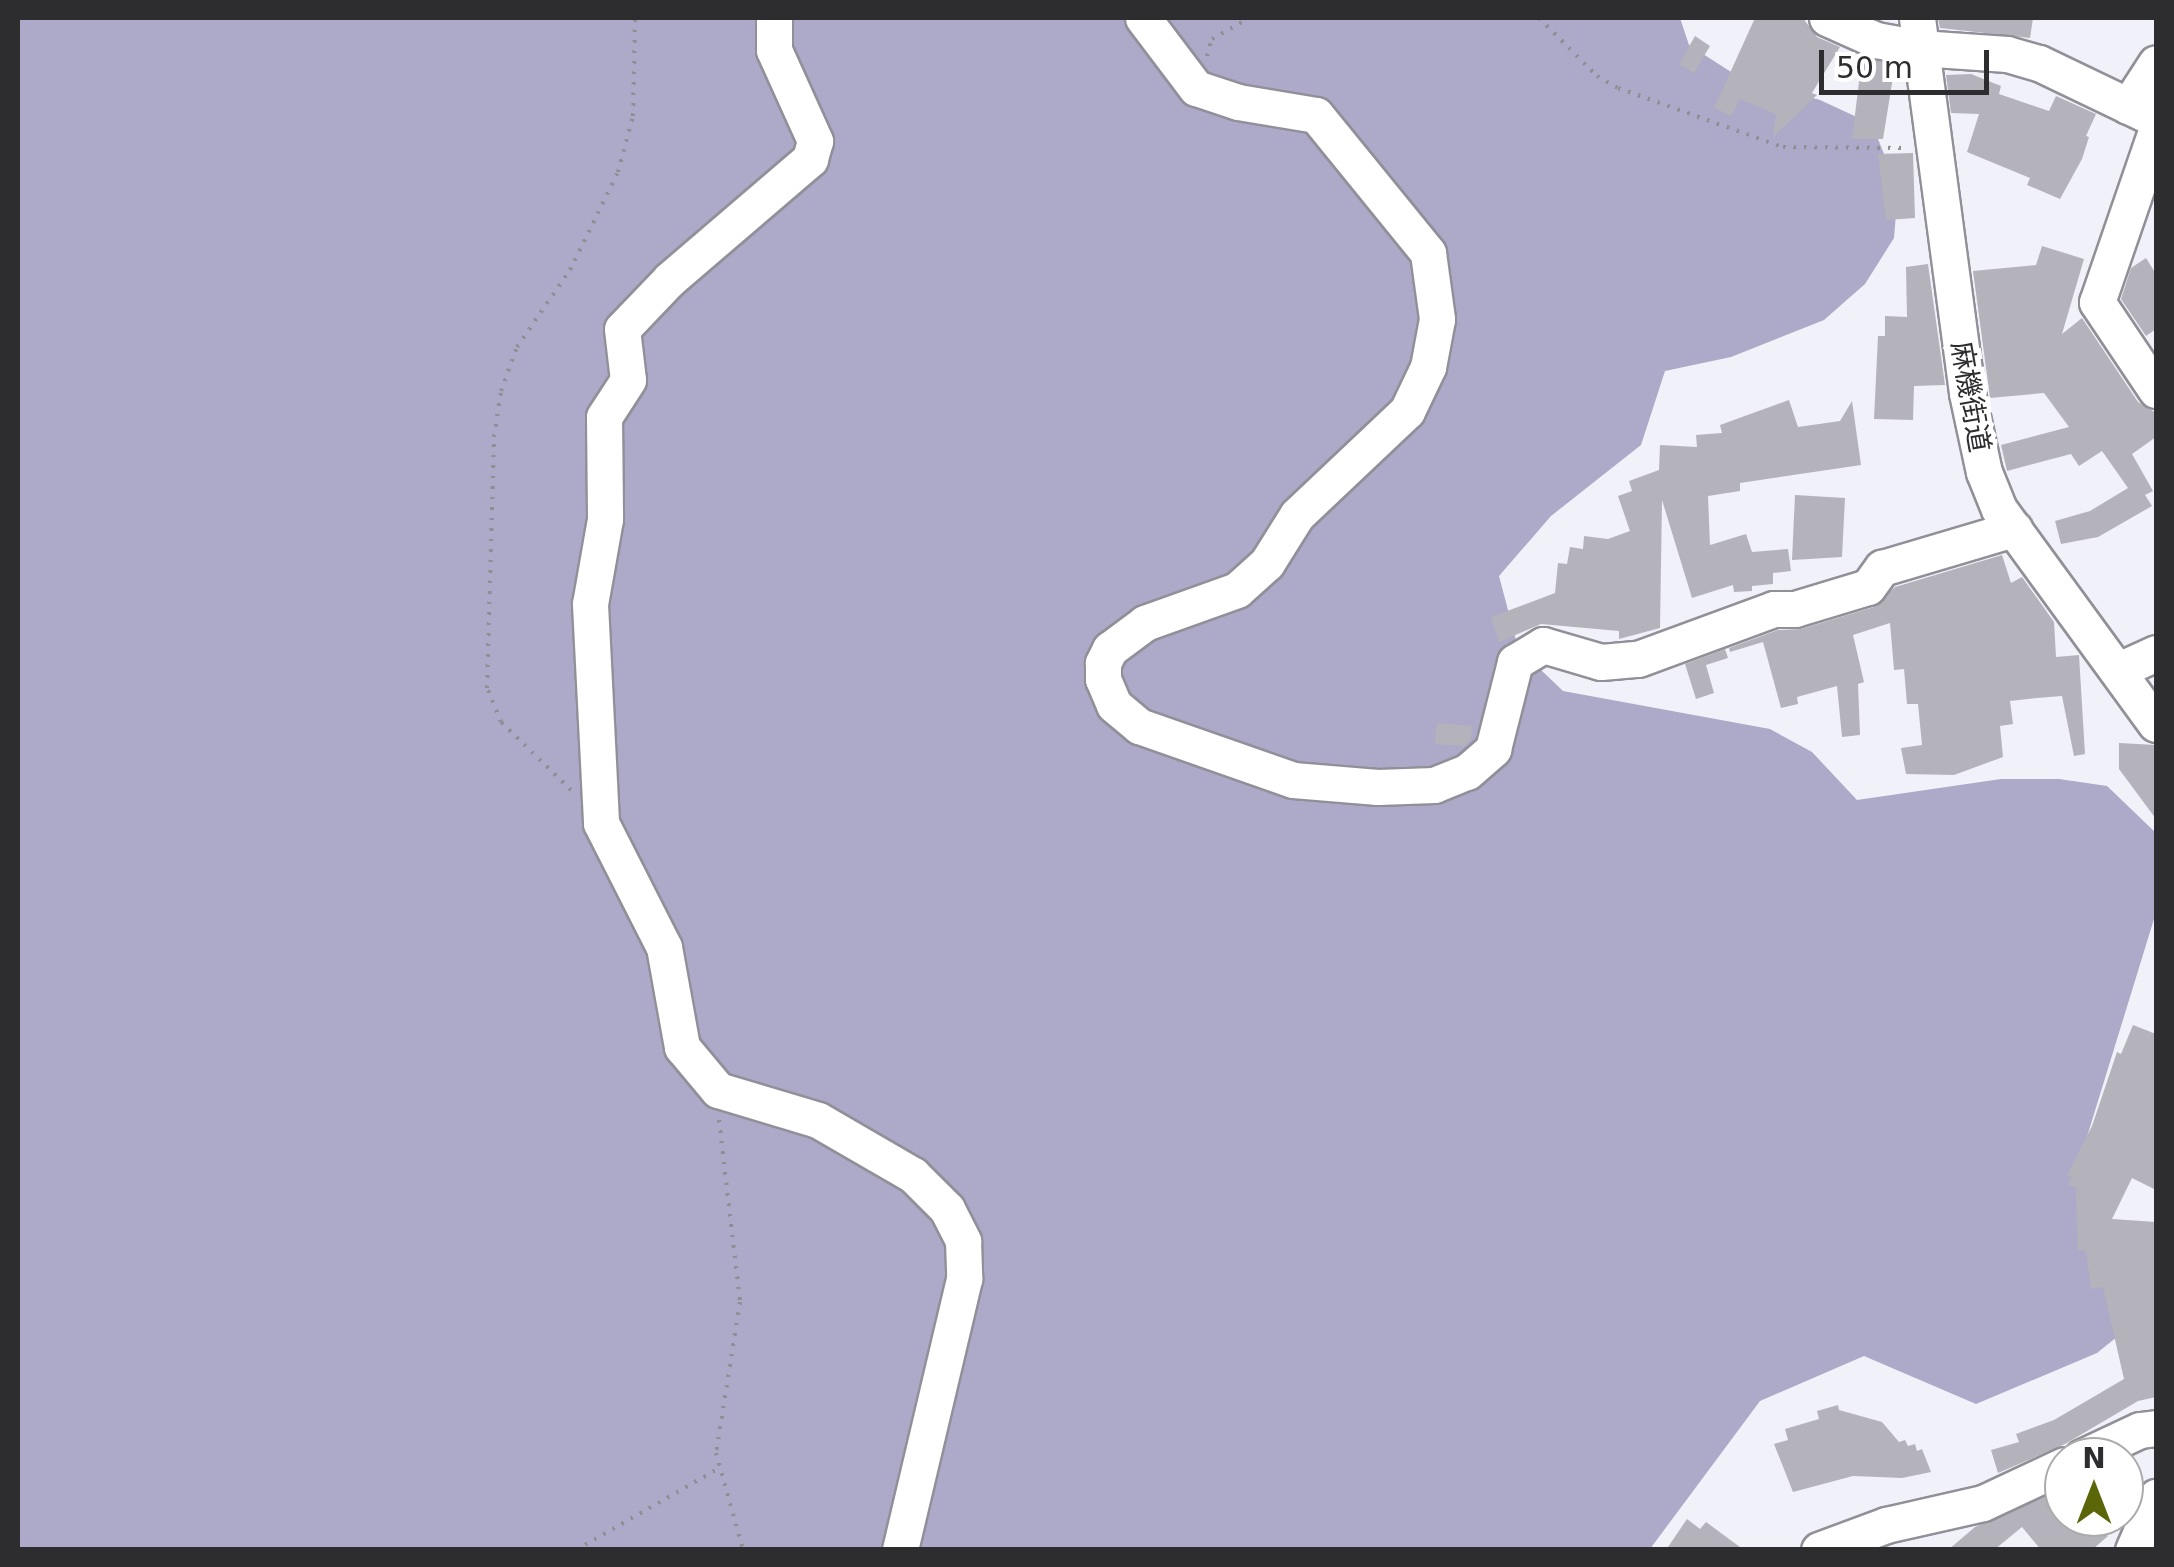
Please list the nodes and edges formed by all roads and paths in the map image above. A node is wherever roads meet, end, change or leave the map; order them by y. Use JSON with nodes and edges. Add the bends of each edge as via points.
{"nodes":[{"id":1,"x":635,"y":18,"type":"edge"},
{"id":2,"x":774,"y":18,"type":"edge"},
{"id":3,"x":1143,"y":18,"type":"edge"},
{"id":4,"x":1249,"y":18,"type":"edge"},
{"id":5,"x":1539,"y":18,"type":"edge"},
{"id":6,"x":1827,"y":18,"type":"edge"},
{"id":7,"x":1919,"y":33,"type":"edge"},
{"id":8,"x":2156,"y":63,"type":"edge"},
{"id":9,"x":1196,"y":88,"type":"junction"},
{"id":10,"x":2142,"y":112,"type":"edge"},
{"id":11,"x":2156,"y":131,"type":"edge"},
{"id":12,"x":1933,"y":148,"type":"junction"},
{"id":13,"x":2156,"y":390,"type":"edge"},
{"id":14,"x":2014,"y":529,"type":"junction"},
{"id":15,"x":2156,"y":653,"type":"edge"},
{"id":16,"x":2118,"y":670,"type":"junction"},
{"id":17,"x":2156,"y":724,"type":"edge"},
{"id":18,"x":602,"y":823,"type":"junction"},
{"id":19,"x":718,"y":1090,"type":"junction"},
{"id":20,"x":2156,"y":1428,"type":"edge"},
{"id":21,"x":2125,"y":1437,"type":"edge"},
{"id":22,"x":718,"y":1468,"type":"junction"},
{"id":23,"x":2044,"y":1474,"type":"edge"},
{"id":24,"x":2156,"y":1496,"type":"edge"},
{"id":25,"x":576,"y":1550,"type":"edge"},
{"id":26,"x":743,"y":1550,"type":"edge"},
{"id":27,"x":900,"y":1550,"type":"edge"},
{"id":28,"x":1819,"y":1550,"type":"edge"},
{"id":29,"x":2134,"y":1550,"type":"edge"}],
"edges":[{"from":1,"to":18,"type":"path","via":[[633,116],[618,172],[570,270],[517,347],[502,391],[493,455],[487,688],[501,722]]},
{"from":2,"to":18,"type":"street","via":[[774,50],[815,141],[810,159],[622,329],[628,380],[604,416],[605,519],[590,604]]},
{"from":3,"to":9,"type":"street"},
{"from":4,"to":9,"type":"path","via":[[1212,39]]},
{"from":5,"to":12,"type":"path","via":[[1618,88],[1782,147]]},
{"from":6,"to":7,"type":"street","via":[[1876,40]]},
{"from":7,"to":10,"type":"street","via":[[2008,54]]},
{"from":7,"to":12,"type":"street","name":"麻機街道"},
{"from":8,"to":10,"type":"street"},
{"from":9,"to":14,"type":"street","via":[[1316,115],[1428,253],[1437,319],[1428,368],[1407,411],[1297,515],[1267,563],[1237,590],[1145,622],[1110,650],[1103,679],[1114,705],[1139,726],[1292,780],[1434,785],[1467,772],[1494,748],[1515,662],[1543,644],[1601,662],[1638,659],[1774,609],[1868,587],[1882,568]]},
{"from":11,"to":13,"type":"street","via":[[2097,302]]},
{"from":12,"to":14,"type":"street","name":"麻機街道","via":[[1976,436],[1984,472]]},
{"from":14,"to":16,"type":"street","name":"麻機街道"},
{"from":15,"to":16,"type":"street"},
{"from":16,"to":17,"type":"street","name":"麻機街道"},
{"from":18,"to":19,"type":"street","via":[[664,947],[682,1046]]},
{"from":19,"to":22,"type":"path","via":[[740,1302]]},
{"from":19,"to":27,"type":"street","via":[[818,1120],[913,1175],[947,1209],[963,1241],[960,1298]]},
{"from":20,"to":21,"type":"street"},
{"from":22,"to":25,"type":"path"},
{"from":22,"to":26,"type":"path"},
{"from":23,"to":28,"type":"street","via":[[1984,1503],[1886,1525]]},
{"from":24,"to":29,"type":"street"}]}
